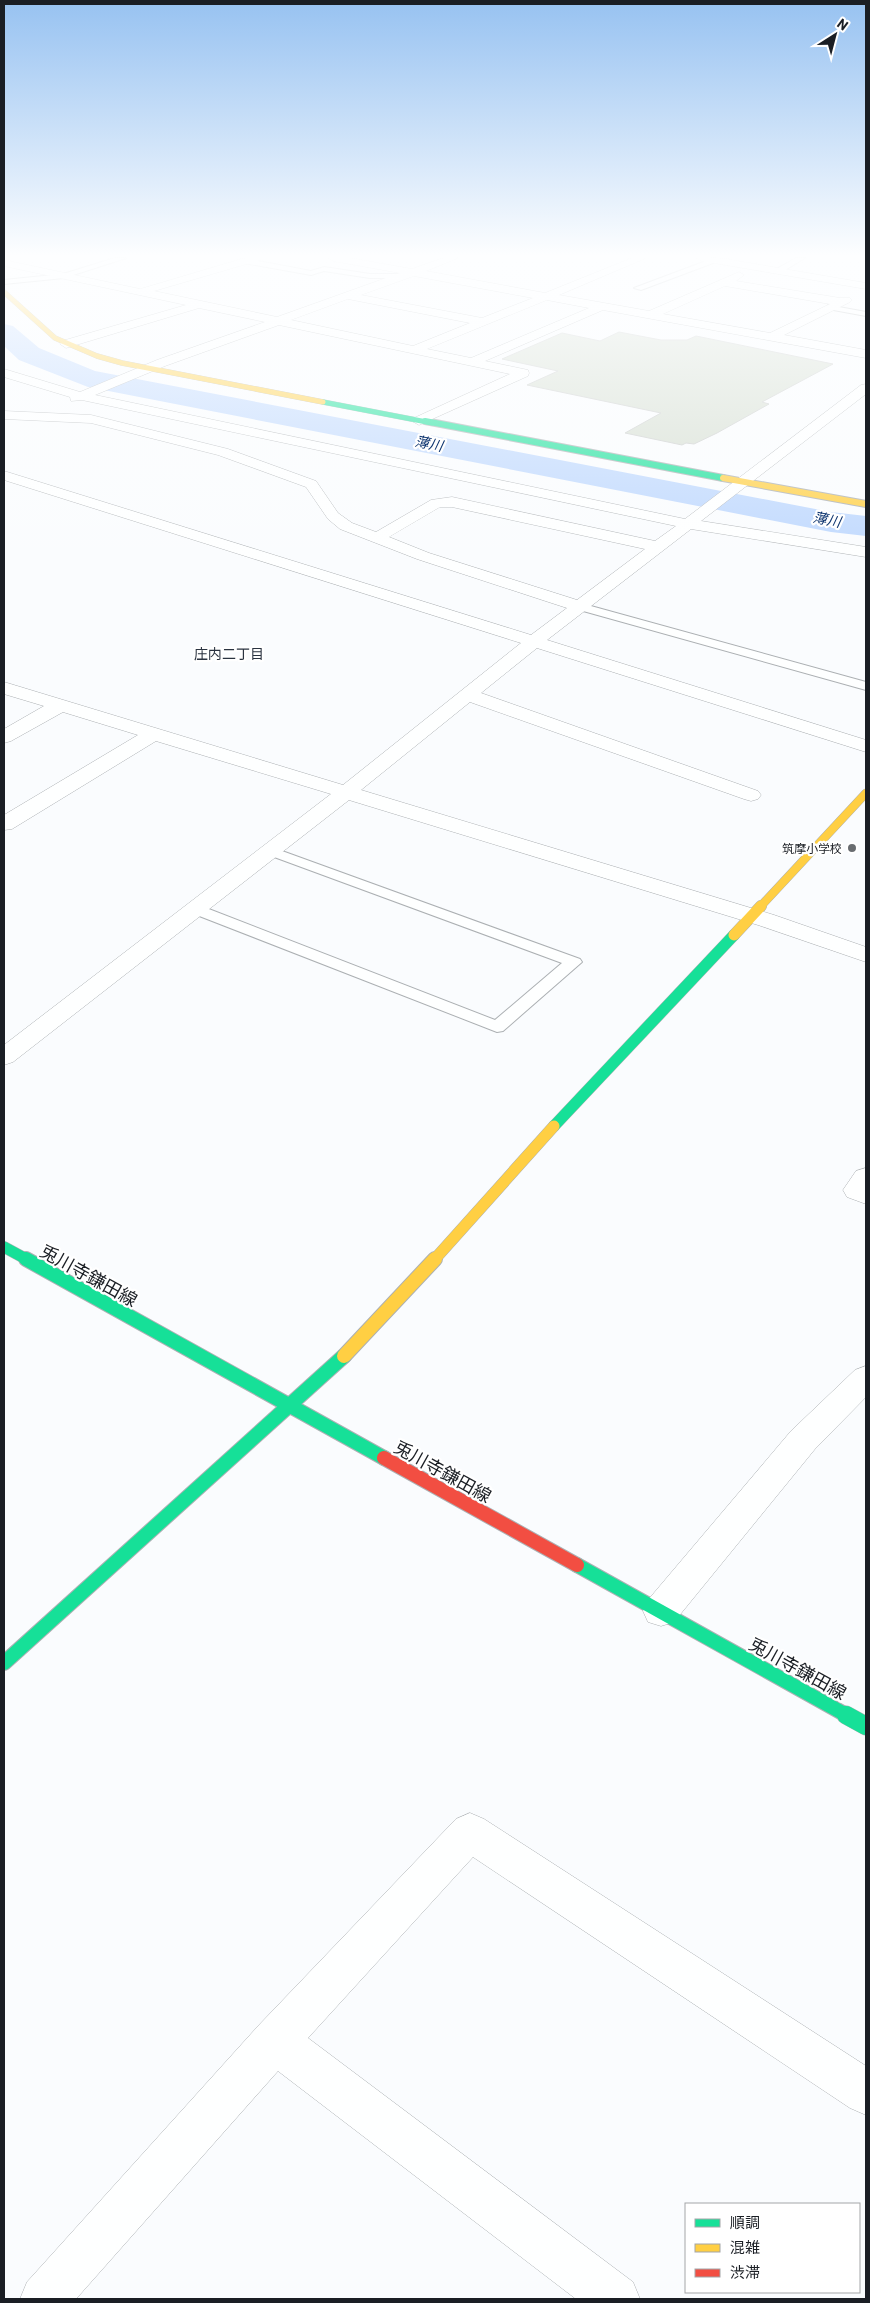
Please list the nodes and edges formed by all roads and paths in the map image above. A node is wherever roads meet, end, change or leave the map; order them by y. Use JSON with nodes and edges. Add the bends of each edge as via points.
{"nodes":[{"id":1,"x":127,"y":365,"type":"edge"},
{"id":2,"x":154,"y":365,"type":"edge"},
{"id":3,"x":489,"y":365,"type":"edge"},
{"id":4,"x":142,"y":370,"type":"junction"},
{"id":5,"x":6,"y":376,"type":"edge"},
{"id":6,"x":866,"y":388,"type":"edge"},
{"id":7,"x":83,"y":395,"type":"junction"},
{"id":8,"x":4,"y":415,"type":"edge"},
{"id":9,"x":36,"y":416,"type":"junction"},
{"id":10,"x":419,"y":421,"type":"junction"},
{"id":11,"x":4,"y":431,"type":"edge"},
{"id":12,"x":4,"y":475,"type":"edge"},
{"id":13,"x":741,"y":484,"type":"junction"},
{"id":14,"x":866,"y":504,"type":"edge"},
{"id":15,"x":692,"y":522,"type":"junction"},
{"id":16,"x":377,"y":538,"type":"junction"},
{"id":17,"x":659,"y":547,"type":"junction"},
{"id":18,"x":866,"y":552,"type":"edge"},
{"id":19,"x":580,"y":607,"type":"junction"},
{"id":20,"x":536,"y":640,"type":"junction"},
{"id":21,"x":866,"y":686,"type":"edge"},
{"id":22,"x":4,"y":688,"type":"edge"},
{"id":23,"x":467,"y":695,"type":"junction"},
{"id":24,"x":61,"y":705,"type":"junction"},
{"id":25,"x":155,"y":734,"type":"junction"},
{"id":26,"x":4,"y":738,"type":"edge"},
{"id":27,"x":866,"y":746,"type":"edge"},
{"id":28,"x":866,"y":792,"type":"edge"},
{"id":29,"x":345,"y":794,"type":"junction"},
{"id":30,"x":751,"y":795,"type":"dead end"},
{"id":31,"x":4,"y":824,"type":"edge"},
{"id":32,"x":270,"y":851,"type":"junction"},
{"id":33,"x":195,"y":909,"type":"junction"},
{"id":34,"x":753,"y":918,"type":"junction"},
{"id":35,"x":866,"y":955,"type":"edge"},
{"id":36,"x":4,"y":1057,"type":"edge"},
{"id":37,"x":866,"y":1177,"type":"edge"},
{"id":38,"x":866,"y":1195,"type":"edge"},
{"id":39,"x":4,"y":1248,"type":"edge"},
{"id":40,"x":866,"y":1378,"type":"edge"},
{"id":41,"x":290,"y":1407,"type":"junction"},
{"id":42,"x":661,"y":1611,"type":"junction"},
{"id":43,"x":4,"y":1663,"type":"edge"},
{"id":44,"x":866,"y":1726,"type":"edge"},
{"id":45,"x":275,"y":2041,"type":"junction"},
{"id":46,"x":866,"y":2092,"type":"edge"},
{"id":47,"x":51,"y":2297,"type":"edge"},
{"id":48,"x":616,"y":2299,"type":"edge"}],
"edges":[{"from":1,"to":4,"type":"street"},
{"from":2,"to":4,"type":"street"},
{"from":3,"to":10,"type":"street","via":[[523,373]]},
{"from":4,"to":7,"type":"street"},
{"from":4,"to":10,"type":"street"},
{"from":5,"to":7,"type":"street"},
{"from":6,"to":13,"type":"street"},
{"from":7,"to":9,"type":"street"},
{"from":7,"to":15,"type":"street"},
{"from":8,"to":9,"type":"street"},
{"from":9,"to":11,"type":"street"},
{"from":9,"to":16,"type":"street","via":[[91,419],[223,452],[311,484],[333,516],[346,526]]},
{"from":10,"to":13,"type":"street"},
{"from":12,"to":20,"type":"street"},
{"from":13,"to":14,"type":"street"},
{"from":13,"to":15,"type":"street"},
{"from":15,"to":17,"type":"street"},
{"from":15,"to":18,"type":"street"},
{"from":16,"to":17,"type":"street","via":[[436,503],[452,502]]},
{"from":16,"to":19,"type":"street"},
{"from":17,"to":19,"type":"street"},
{"from":19,"to":20,"type":"street"},
{"from":19,"to":21,"type":"lane"},
{"from":20,"to":23,"type":"street"},
{"from":20,"to":27,"type":"street"},
{"from":22,"to":24,"type":"street"},
{"from":23,"to":29,"type":"street"},
{"from":23,"to":30,"type":"street"},
{"from":24,"to":25,"type":"street"},
{"from":24,"to":26,"type":"street"},
{"from":25,"to":29,"type":"street"},
{"from":25,"to":31,"type":"street"},
{"from":28,"to":34,"type":"street"},
{"from":29,"to":32,"type":"street"},
{"from":29,"to":34,"type":"street"},
{"from":32,"to":33,"type":"street"},
{"from":32,"to":33,"type":"lane","via":[[574,962],[497,1028]]},
{"from":33,"to":36,"type":"street"},
{"from":34,"to":35,"type":"street"},
{"from":34,"to":41,"type":"street","via":[[512,1170],[390,1311]]},
{"from":37,"to":38,"type":"street","via":[[857,1190]]},
{"from":39,"to":41,"type":"street","name":"兎川寺鎌田線"},
{"from":40,"to":42,"type":"street","via":[[803,1440]]},
{"from":41,"to":42,"type":"street","name":"兎川寺鎌田線"},
{"from":41,"to":43,"type":"street"},
{"from":42,"to":44,"type":"street","name":"兎川寺鎌田線"},
{"from":45,"to":46,"type":"street","via":[[470,1832]]},
{"from":45,"to":47,"type":"street"},
{"from":45,"to":48,"type":"street"}]}
